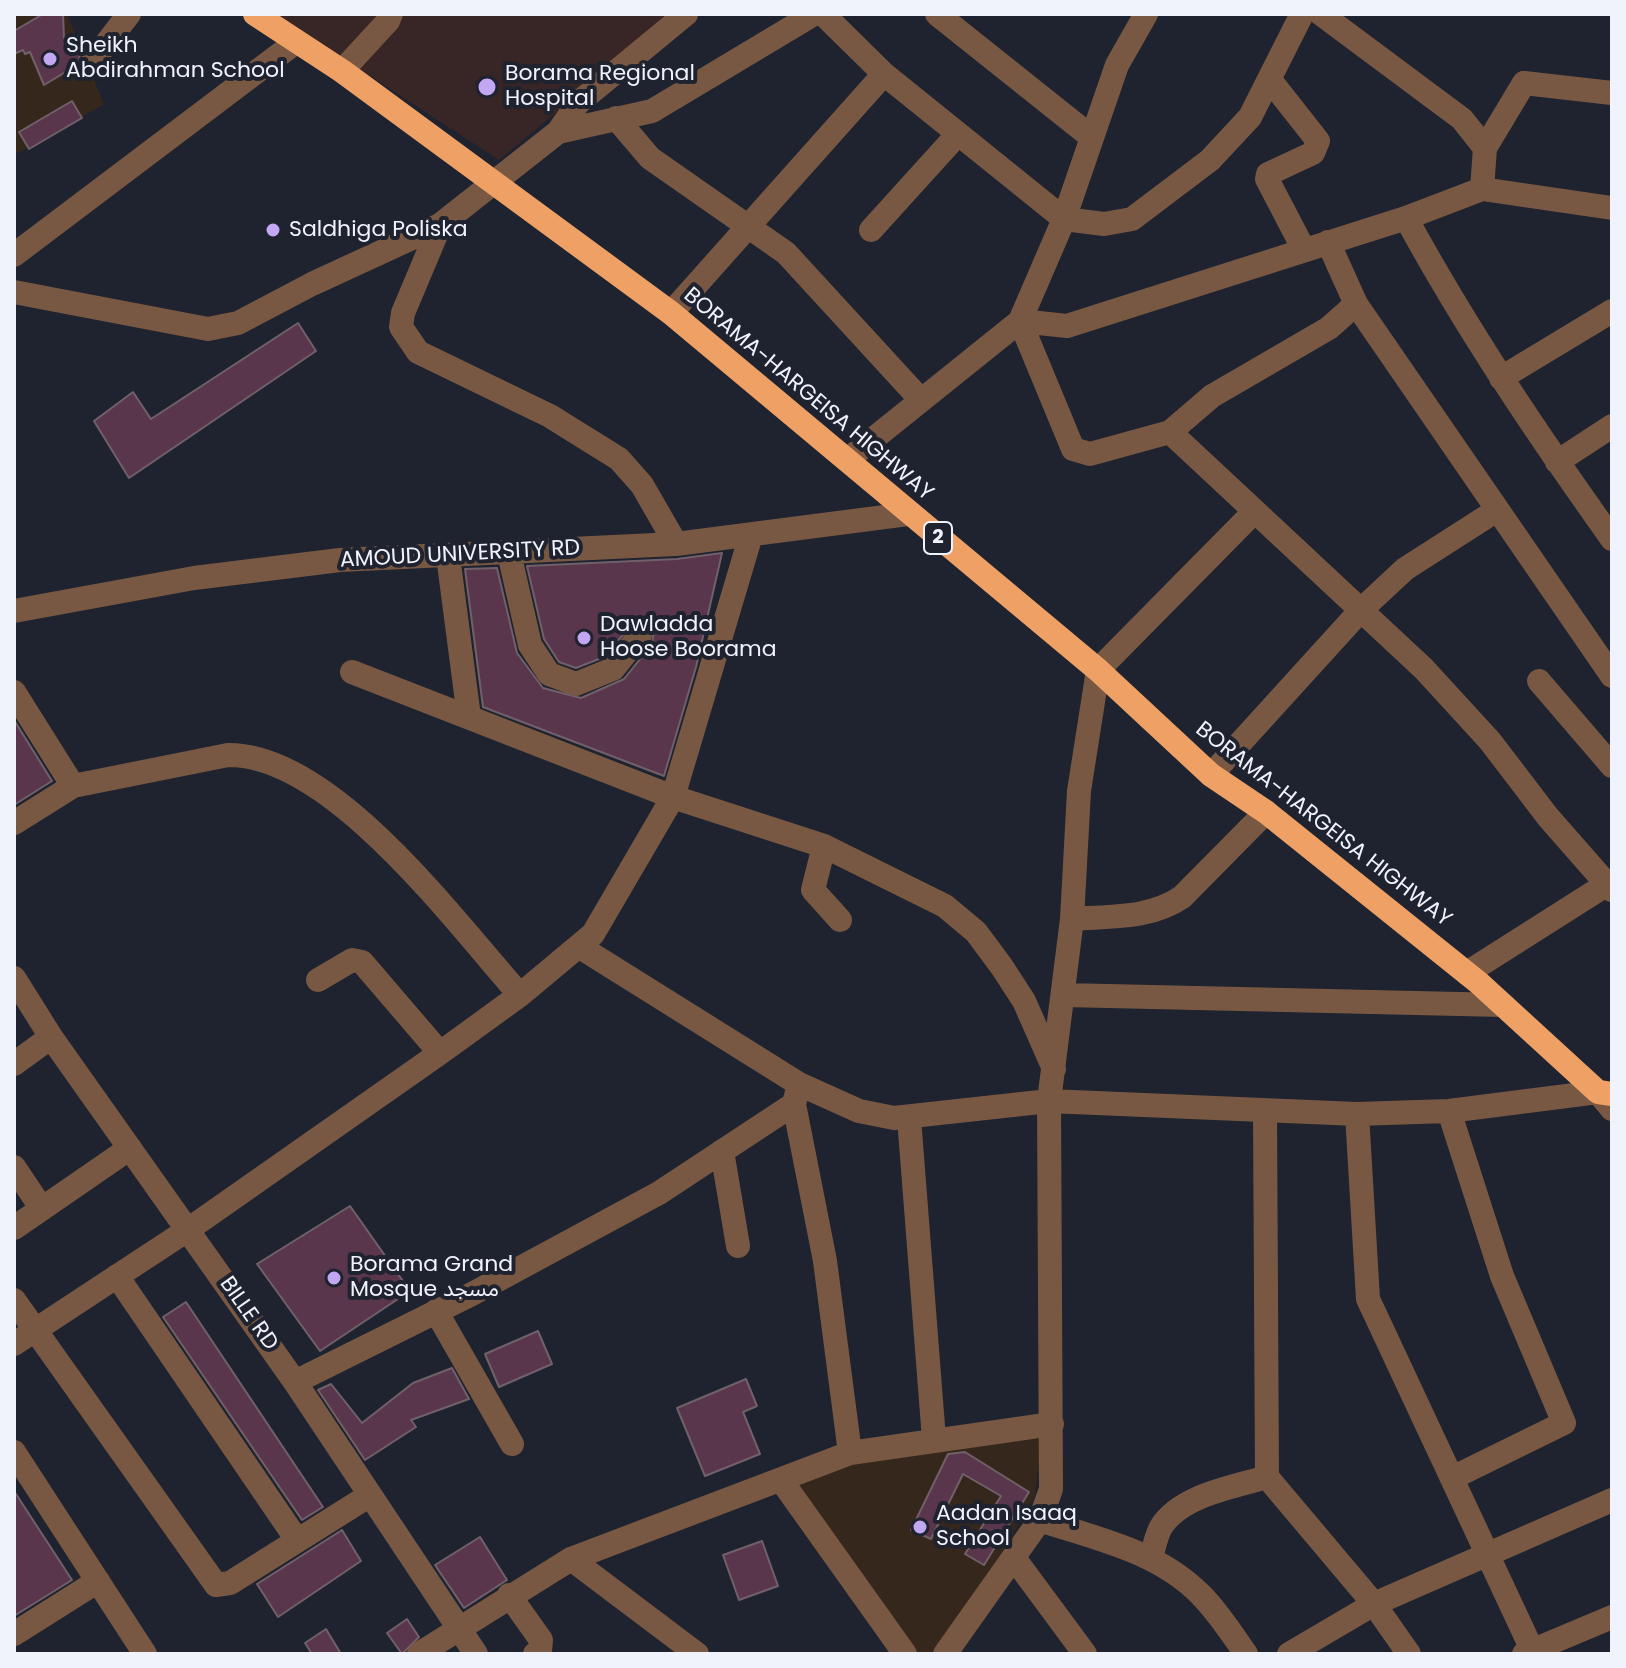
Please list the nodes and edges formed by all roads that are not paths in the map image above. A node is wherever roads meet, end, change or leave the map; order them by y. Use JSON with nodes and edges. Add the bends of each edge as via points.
{"nodes":[{"id":1,"x":129,"y":14,"type":"edge"},
{"id":2,"x":255,"y":14,"type":"edge"},
{"id":3,"x":391,"y":14,"type":"edge"},
{"id":4,"x":686,"y":14,"type":"edge"},
{"id":5,"x":937,"y":14,"type":"edge"},
{"id":6,"x":1146,"y":14,"type":"edge"},
{"id":7,"x":1302,"y":14,"type":"edge"},
{"id":8,"x":1321,"y":14,"type":"edge"},
{"id":9,"x":810,"y":15,"type":"edge"},
{"id":10,"x":296,"y":42,"type":"junction"},
{"id":11,"x":93,"y":61,"type":"dead end"},
{"id":12,"x":342,"y":71,"type":"junction"},
{"id":13,"x":884,"y":74,"type":"junction"},
{"id":14,"x":1270,"y":80,"type":"junction"},
{"id":15,"x":1612,"y":93,"type":"edge"},
{"id":16,"x":616,"y":118,"type":"junction"},
{"id":17,"x":558,"y":132,"type":"junction"},
{"id":18,"x":958,"y":134,"type":"junction"},
{"id":19,"x":1090,"y":136,"type":"junction"},
{"id":20,"x":1485,"y":148,"type":"junction"},
{"id":21,"x":493,"y":184,"type":"junction"},
{"id":22,"x":1482,"y":189,"type":"junction"},
{"id":23,"x":1612,"y":208,"type":"edge"},
{"id":24,"x":1406,"y":218,"type":"junction"},
{"id":25,"x":1064,"y":219,"type":"junction"},
{"id":26,"x":440,"y":225,"type":"junction"},
{"id":27,"x":747,"y":225,"type":"junction"},
{"id":28,"x":871,"y":230,"type":"dead end"},
{"id":29,"x":1328,"y":242,"type":"junction"},
{"id":30,"x":1303,"y":248,"type":"junction"},
{"id":31,"x":14,"y":255,"type":"edge"},
{"id":32,"x":14,"y":292,"type":"edge"},
{"id":33,"x":1356,"y":304,"type":"junction"},
{"id":34,"x":1612,"y":311,"type":"edge"},
{"id":35,"x":671,"y":313,"type":"junction"},
{"id":36,"x":1020,"y":321,"type":"junction"},
{"id":37,"x":1501,"y":378,"type":"junction"},
{"id":38,"x":921,"y":400,"type":"junction"},
{"id":39,"x":1612,"y":426,"type":"edge"},
{"id":40,"x":1170,"y":432,"type":"junction"},
{"id":41,"x":847,"y":460,"type":"junction"},
{"id":42,"x":1557,"y":462,"type":"junction"},
{"id":43,"x":1497,"y":510,"type":"junction"},
{"id":44,"x":1254,"y":512,"type":"junction"},
{"id":45,"x":908,"y":514,"type":"junction"},
{"id":46,"x":751,"y":535,"type":"junction"},
{"id":47,"x":1612,"y":539,"type":"edge"},
{"id":48,"x":676,"y":544,"type":"junction"},
{"id":49,"x":509,"y":553,"type":"junction"},
{"id":50,"x":448,"y":556,"type":"junction"},
{"id":51,"x":1361,"y":610,"type":"junction"},
{"id":52,"x":14,"y":611,"type":"edge"},
{"id":53,"x":640,"y":635,"type":"dead end"},
{"id":54,"x":1098,"y":670,"type":"junction"},
{"id":55,"x":352,"y":672,"type":"dead end"},
{"id":56,"x":1612,"y":676,"type":"edge"},
{"id":57,"x":1539,"y":681,"type":"dead end"},
{"id":58,"x":15,"y":695,"type":"edge"},
{"id":59,"x":469,"y":717,"type":"junction"},
{"id":60,"x":1612,"y":766,"type":"edge"},
{"id":61,"x":1211,"y":775,"type":"junction"},
{"id":62,"x":73,"y":786,"type":"junction"},
{"id":63,"x":673,"y":797,"type":"junction"},
{"id":64,"x":1266,"y":812,"type":"junction"},
{"id":65,"x":14,"y":823,"type":"edge"},
{"id":66,"x":824,"y":846,"type":"junction"},
{"id":67,"x":1610,"y":885,"type":"edge"},
{"id":68,"x":1072,"y":919,"type":"junction"},
{"id":69,"x":840,"y":920,"type":"dead end"},
{"id":70,"x":580,"y":947,"type":"junction"},
{"id":71,"x":1467,"y":973,"type":"junction"},
{"id":72,"x":14,"y":978,"type":"edge"},
{"id":73,"x":318,"y":980,"type":"dead end"},
{"id":74,"x":520,"y":995,"type":"junction"},
{"id":75,"x":1064,"y":995,"type":"junction"},
{"id":76,"x":1503,"y":1005,"type":"junction"},
{"id":77,"x":51,"y":1037,"type":"junction"},
{"id":78,"x":440,"y":1053,"type":"junction"},
{"id":79,"x":14,"y":1064,"type":"edge"},
{"id":80,"x":1054,"y":1070,"type":"junction"},
{"id":81,"x":797,"y":1094,"type":"junction"},
{"id":82,"x":1607,"y":1099,"type":"edge"},
{"id":83,"x":1049,"y":1101,"type":"junction"},
{"id":84,"x":1449,"y":1111,"type":"junction"},
{"id":85,"x":1265,"y":1112,"type":"junction"},
{"id":86,"x":1357,"y":1114,"type":"junction"},
{"id":87,"x":909,"y":1118,"type":"junction"},
{"id":88,"x":130,"y":1148,"type":"junction"},
{"id":89,"x":722,"y":1151,"type":"junction"},
{"id":90,"x":14,"y":1167,"type":"edge"},
{"id":91,"x":42,"y":1209,"type":"junction"},
{"id":92,"x":14,"y":1228,"type":"edge"},
{"id":93,"x":189,"y":1229,"type":"junction"},
{"id":94,"x":738,"y":1246,"type":"dead end"},
{"id":95,"x":117,"y":1276,"type":"junction"},
{"id":96,"x":14,"y":1300,"type":"edge"},
{"id":97,"x":436,"y":1311,"type":"junction"},
{"id":98,"x":24,"y":1338,"type":"edge"},
{"id":99,"x":295,"y":1382,"type":"junction"},
{"id":100,"x":1052,"y":1424,"type":"junction"},
{"id":101,"x":934,"y":1439,"type":"junction"},
{"id":102,"x":512,"y":1444,"type":"dead end"},
{"id":103,"x":850,"y":1453,"type":"junction"},
{"id":104,"x":15,"y":1456,"type":"edge"},
{"id":105,"x":1267,"y":1477,"type":"junction"},
{"id":106,"x":1452,"y":1478,"type":"junction"},
{"id":107,"x":781,"y":1480,"type":"junction"},
{"id":108,"x":370,"y":1495,"type":"junction"},
{"id":109,"x":1612,"y":1500,"type":"edge"},
{"id":110,"x":1040,"y":1520,"type":"junction"},
{"id":111,"x":297,"y":1540,"type":"junction"},
{"id":112,"x":1489,"y":1556,"type":"junction"},
{"id":113,"x":1151,"y":1557,"type":"junction"},
{"id":114,"x":1014,"y":1558,"type":"junction"},
{"id":115,"x":571,"y":1559,"type":"junction"},
{"id":116,"x":98,"y":1581,"type":"junction"},
{"id":117,"x":509,"y":1595,"type":"junction"},
{"id":118,"x":1374,"y":1604,"type":"junction"},
{"id":119,"x":1612,"y":1617,"type":"edge"},
{"id":120,"x":459,"y":1627,"type":"junction"},
{"id":121,"x":14,"y":1634,"type":"edge"},
{"id":122,"x":1530,"y":1653,"type":"edge"},
{"id":123,"x":145,"y":1654,"type":"edge"},
{"id":124,"x":419,"y":1654,"type":"edge"},
{"id":125,"x":476,"y":1654,"type":"edge"},
{"id":126,"x":535,"y":1654,"type":"edge"},
{"id":127,"x":697,"y":1654,"type":"edge"},
{"id":128,"x":905,"y":1654,"type":"edge"},
{"id":129,"x":945,"y":1654,"type":"edge"},
{"id":130,"x":1085,"y":1654,"type":"edge"},
{"id":131,"x":1246,"y":1654,"type":"edge"},
{"id":132,"x":1289,"y":1654,"type":"edge"},
{"id":133,"x":1409,"y":1654,"type":"edge"}],
"edges":[{"from":1,"to":11,"type":"street"},
{"from":2,"to":10,"type":"highway","name":"BORAMA-HARGEISA HIGHWAY","number":"2"},
{"from":3,"to":12,"type":"street"},
{"from":4,"to":17,"type":"street","via":[[578,103]]},
{"from":5,"to":19,"type":"street"},
{"from":6,"to":19,"type":"street","via":[[1117,65]]},
{"from":7,"to":14,"type":"street"},
{"from":8,"to":20,"type":"street","via":[[1462,119]]},
{"from":9,"to":13,"type":"street"},
{"from":9,"to":16,"type":"street","via":[[652,111]]},
{"from":10,"to":12,"type":"highway","name":"BORAMA-HARGEISA HIGHWAY","number":"2"},
{"from":10,"to":31,"type":"street"},
{"from":12,"to":21,"type":"highway","name":"BORAMA-HARGEISA HIGHWAY","number":"2"},
{"from":13,"to":18,"type":"street"},
{"from":13,"to":27,"type":"street"},
{"from":14,"to":25,"type":"street","via":[[1250,117],[1210,160],[1156,203],[1132,219],[1104,224]]},
{"from":14,"to":30,"type":"street","via":[[1318,141],[1313,153],[1267,179]]},
{"from":15,"to":20,"type":"street","via":[[1524,83]]},
{"from":16,"to":17,"type":"street"},
{"from":16,"to":27,"type":"street","via":[[650,158]]},
{"from":17,"to":21,"type":"street"},
{"from":18,"to":25,"type":"street"},
{"from":18,"to":28,"type":"street"},
{"from":19,"to":25,"type":"street"},
{"from":20,"to":22,"type":"street"},
{"from":21,"to":26,"type":"street"},
{"from":21,"to":35,"type":"highway","name":"BORAMA-HARGEISA HIGHWAY","number":"2"},
{"from":22,"to":23,"type":"street"},
{"from":22,"to":24,"type":"street"},
{"from":24,"to":29,"type":"street"},
{"from":24,"to":37,"type":"street"},
{"from":25,"to":36,"type":"street"},
{"from":26,"to":32,"type":"street","via":[[238,323],[208,329]]},
{"from":26,"to":48,"type":"street","via":[[403,313],[401,327],[408,342],[418,352],[561,422],[619,459],[642,485]]},
{"from":27,"to":35,"type":"street"},
{"from":27,"to":38,"type":"street","via":[[786,253]]},
{"from":29,"to":30,"type":"street"},
{"from":29,"to":33,"type":"street"},
{"from":30,"to":36,"type":"street","via":[[1067,326]]},
{"from":33,"to":40,"type":"street","via":[[1329,328],[1212,396]]},
{"from":33,"to":43,"type":"street"},
{"from":34,"to":37,"type":"street"},
{"from":35,"to":41,"type":"highway","name":"BORAMA-HARGEISA HIGHWAY","number":"2"},
{"from":36,"to":38,"type":"street"},
{"from":36,"to":40,"type":"street","via":[[1073,449],[1090,454]]},
{"from":37,"to":42,"type":"street"},
{"from":38,"to":41,"type":"street"},
{"from":39,"to":42,"type":"street"},
{"from":40,"to":44,"type":"street"},
{"from":41,"to":45,"type":"highway","name":"BORAMA-HARGEISA HIGHWAY","number":"2"},
{"from":42,"to":47,"type":"street"},
{"from":43,"to":51,"type":"street","via":[[1405,569]]},
{"from":43,"to":56,"type":"street"},
{"from":44,"to":51,"type":"street"},
{"from":44,"to":54,"type":"street"},
{"from":45,"to":46,"type":"street","name":"AMOUD UNIVERSITY RD"},
{"from":45,"to":54,"type":"highway","name":"BORAMA-HARGEISA HIGHWAY","number":"2"},
{"from":46,"to":48,"type":"street","name":"AMOUD UNIVERSITY RD"},
{"from":46,"to":63,"type":"street"},
{"from":48,"to":49,"type":"street","name":"AMOUD UNIVERSITY RD"},
{"from":49,"to":50,"type":"street","name":"AMOUD UNIVERSITY RD"},
{"from":49,"to":53,"type":"street","via":[[530,645],[549,674],[576,684],[613,669]]},
{"from":50,"to":52,"type":"street","name":"AMOUD UNIVERSITY RD","via":[[340,560],[194,578]]},
{"from":50,"to":59,"type":"street"},
{"from":51,"to":61,"type":"street"},
{"from":51,"to":67,"type":"street","via":[[1490,741],[1548,817]]},
{"from":54,"to":61,"type":"highway","name":"BORAMA-HARGEISA HIGHWAY","number":"2"},
{"from":54,"to":68,"type":"street","via":[[1079,791]]},
{"from":55,"to":59,"type":"street"},
{"from":57,"to":60,"type":"street"},
{"from":58,"to":62,"type":"street"},
{"from":59,"to":63,"type":"street"},
{"from":61,"to":64,"type":"highway","name":"BORAMA-HARGEISA HIGHWAY","number":"2"},
{"from":62,"to":65,"type":"street"},
{"from":62,"to":74,"type":"street","via":[[228,755],[272,762],[327,794],[370,829]]},
{"from":63,"to":66,"type":"street"},
{"from":63,"to":70,"type":"street","via":[[613,903]]},
{"from":64,"to":68,"type":"street","via":[[1168,907],[1153,913]]},
{"from":64,"to":71,"type":"highway","name":"BORAMA-HARGEISA HIGHWAY","number":"2"},
{"from":66,"to":69,"type":"street","via":[[813,890]]},
{"from":66,"to":80,"type":"street","via":[[945,906],[976,932],[1024,1001]]},
{"from":67,"to":71,"type":"street"},
{"from":68,"to":75,"type":"street"},
{"from":70,"to":74,"type":"street"},
{"from":70,"to":81,"type":"street"},
{"from":71,"to":76,"type":"highway","name":"BORAMA-HARGEISA HIGHWAY","number":"2"},
{"from":72,"to":77,"type":"street","name":"BILLE RD"},
{"from":73,"to":78,"type":"street","via":[[352,960],[362,962]]},
{"from":74,"to":78,"type":"street"},
{"from":75,"to":76,"type":"street"},
{"from":75,"to":80,"type":"street"},
{"from":76,"to":82,"type":"highway","name":"BORAMA-HARGEISA HIGHWAY","number":"2"},
{"from":77,"to":79,"type":"street"},
{"from":77,"to":88,"type":"street","name":"BILLE RD"},
{"from":78,"to":93,"type":"street"},
{"from":80,"to":83,"type":"street"},
{"from":81,"to":87,"type":"street"},
{"from":81,"to":89,"type":"street"},
{"from":81,"to":103,"type":"street"},
{"from":82,"to":84,"type":"street"},
{"from":83,"to":85,"type":"street"},
{"from":83,"to":87,"type":"street"},
{"from":83,"to":100,"type":"street"},
{"from":84,"to":86,"type":"street"},
{"from":84,"to":106,"type":"street","via":[[1502,1276],[1564,1423]]},
{"from":85,"to":86,"type":"street"},
{"from":85,"to":105,"type":"street"},
{"from":86,"to":106,"type":"street","via":[[1368,1299]]},
{"from":87,"to":101,"type":"street"},
{"from":88,"to":91,"type":"street"},
{"from":88,"to":93,"type":"street","name":"BILLE RD"},
{"from":89,"to":94,"type":"street"},
{"from":89,"to":97,"type":"street","via":[[659,1193]]},
{"from":90,"to":91,"type":"street"},
{"from":91,"to":92,"type":"street"},
{"from":93,"to":95,"type":"street"},
{"from":93,"to":99,"type":"street","name":"BILLE RD"},
{"from":95,"to":98,"type":"street"},
{"from":95,"to":111,"type":"street"},
{"from":96,"to":98,"type":"street"},
{"from":97,"to":99,"type":"street"},
{"from":97,"to":102,"type":"street"},
{"from":98,"to":111,"type":"street","via":[[209,1581],[230,1583]]},
{"from":99,"to":108,"type":"street","name":"BILLE RD"},
{"from":100,"to":101,"type":"street"},
{"from":100,"to":110,"type":"street","via":[[1051,1489]]},
{"from":101,"to":103,"type":"street"},
{"from":103,"to":107,"type":"street"},
{"from":104,"to":116,"type":"street"},
{"from":105,"to":113,"type":"street","via":[[1211,1493],[1184,1508],[1162,1526]]},
{"from":105,"to":118,"type":"street"},
{"from":106,"to":112,"type":"street"},
{"from":107,"to":115,"type":"street"},
{"from":107,"to":128,"type":"street"},
{"from":108,"to":111,"type":"street"},
{"from":108,"to":120,"type":"street","name":"BILLE RD"},
{"from":109,"to":112,"type":"street"},
{"from":110,"to":113,"type":"street"},
{"from":110,"to":114,"type":"street"},
{"from":112,"to":118,"type":"street"},
{"from":112,"to":122,"type":"street"},
{"from":113,"to":131,"type":"street","via":[[1203,1596]]},
{"from":114,"to":129,"type":"street"},
{"from":114,"to":130,"type":"street"},
{"from":115,"to":117,"type":"street"},
{"from":115,"to":127,"type":"street"},
{"from":116,"to":121,"type":"street"},
{"from":116,"to":123,"type":"street"},
{"from":117,"to":120,"type":"street"},
{"from":117,"to":126,"type":"street","via":[[541,1640]]},
{"from":118,"to":132,"type":"street"},
{"from":118,"to":133,"type":"street"},
{"from":119,"to":122,"type":"street"},
{"from":120,"to":124,"type":"street"},
{"from":120,"to":125,"type":"street","name":"BILLE RD"}]}
